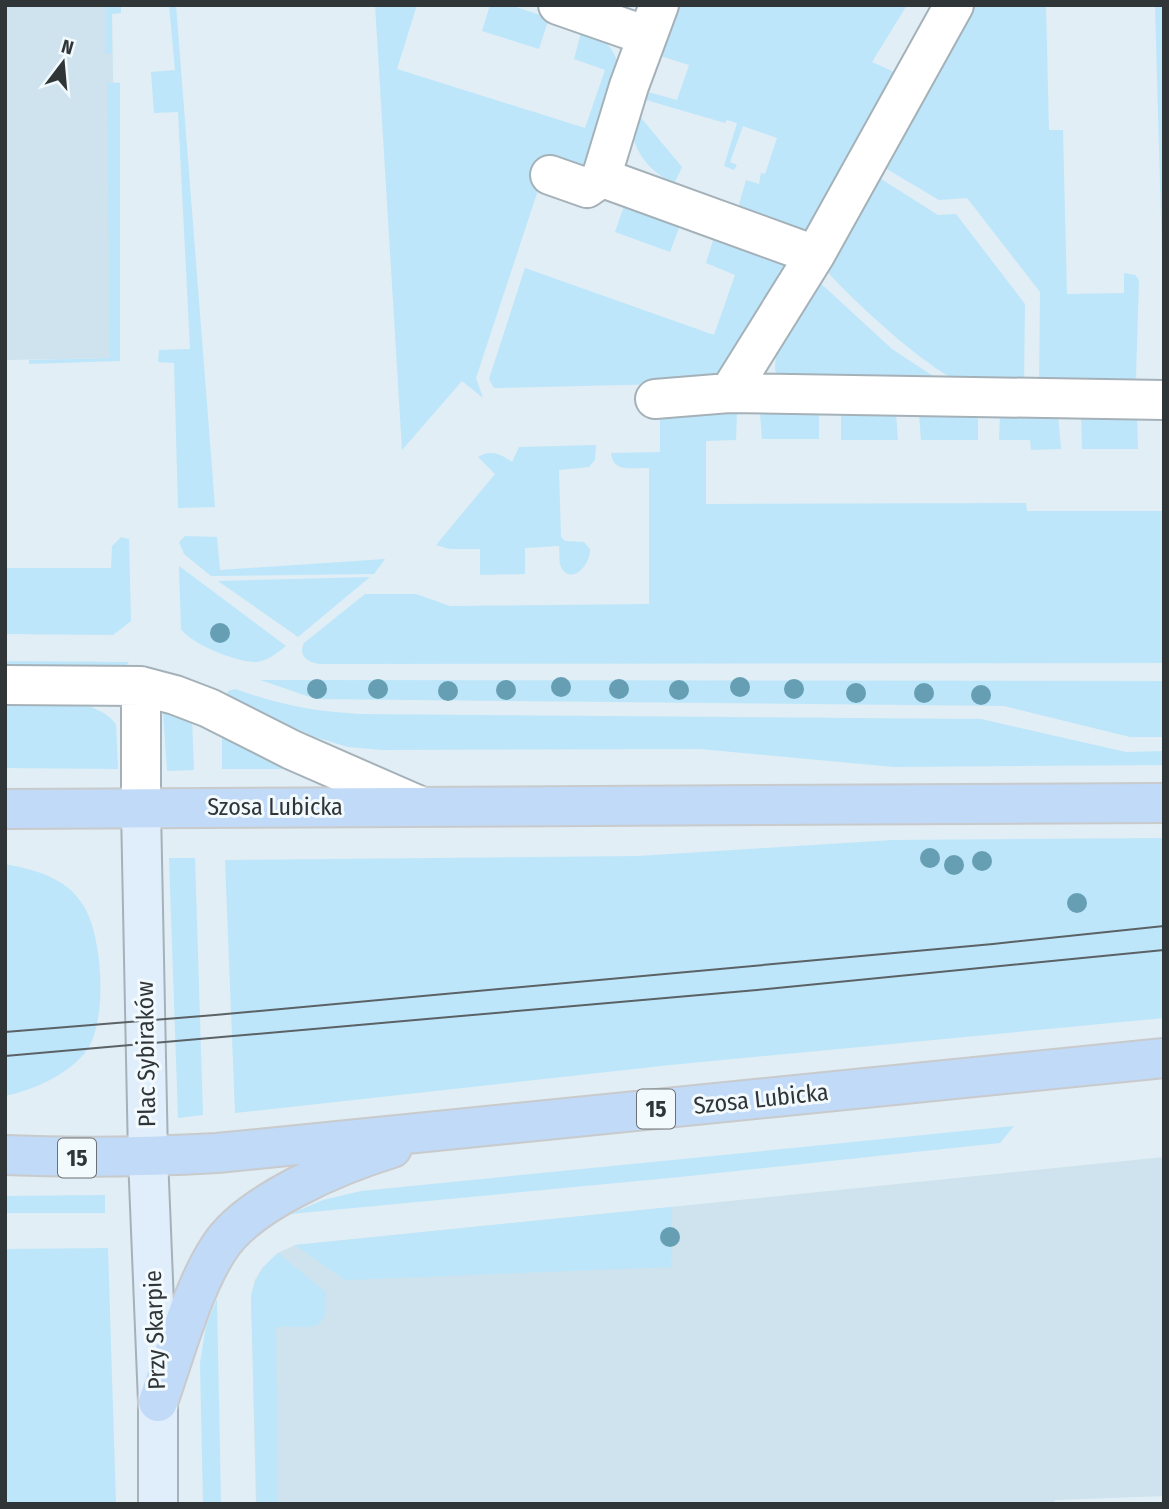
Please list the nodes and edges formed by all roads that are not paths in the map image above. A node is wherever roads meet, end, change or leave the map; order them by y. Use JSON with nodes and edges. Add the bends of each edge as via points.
{"nodes":[{"id":1,"x":558,"y":5,"type":"edge"},
{"id":2,"x":954,"y":5,"type":"edge"},
{"id":3,"x":653,"y":21,"type":"edge"},
{"id":4,"x":550,"y":174,"type":"dead end"},
{"id":5,"x":601,"y":178,"type":"junction"},
{"id":6,"x":815,"y":256,"type":"junction"},
{"id":7,"x":729,"y":393,"type":"junction"},
{"id":8,"x":654,"y":399,"type":"dead end"},
{"id":9,"x":1164,"y":400,"type":"edge"},
{"id":10,"x":5,"y":685,"type":"edge"},
{"id":11,"x":141,"y":686,"type":"junction"},
{"id":12,"x":1164,"y":803,"type":"edge"},
{"id":13,"x":420,"y":806,"type":"junction"},
{"id":14,"x":5,"y":809,"type":"edge"},
{"id":15,"x":141,"y":809,"type":"junction"},
{"id":16,"x":1164,"y":1058,"type":"edge"},
{"id":17,"x":448,"y":1130,"type":"junction"},
{"id":18,"x":5,"y":1155,"type":"edge"},
{"id":19,"x":148,"y":1157,"type":"junction"},
{"id":20,"x":158,"y":1402,"type":"junction"},
{"id":21,"x":158,"y":1504,"type":"edge"}],
"edges":[{"from":1,"to":3,"type":"street"},
{"from":2,"to":6,"type":"street"},
{"from":3,"to":5,"type":"street"},
{"from":4,"to":5,"type":"street","via":[[587,188]]},
{"from":5,"to":6,"type":"street"},
{"from":6,"to":7,"type":"street"},
{"from":7,"to":8,"type":"street"},
{"from":7,"to":9,"type":"street"},
{"from":10,"to":11,"type":"street"},
{"from":11,"to":13,"type":"street","via":[[209,708]]},
{"from":11,"to":15,"type":"street"},
{"from":12,"to":13,"type":"main road","name":"Szosa Lubicka"},
{"from":13,"to":15,"type":"main road","name":"Szosa Lubicka"},
{"from":14,"to":15,"type":"main road"},
{"from":15,"to":19,"type":"street","name":"Plac Sybiraków"},
{"from":16,"to":17,"type":"main road","name":"Szosa Lubicka","number":"15"},
{"from":17,"to":19,"type":"main road","name":"Szosa Lubicka","number":"15"},
{"from":17,"to":20,"type":"main road","via":[[371,1155],[280,1196],[233,1230],[204,1273]]},
{"from":18,"to":19,"type":"main road","name":"Plac Sybiraków","number":"15"},
{"from":19,"to":20,"type":"street","name":"Przy Skarpie"},
{"from":20,"to":21,"type":"street","name":"Przy Skarpie"}]}
